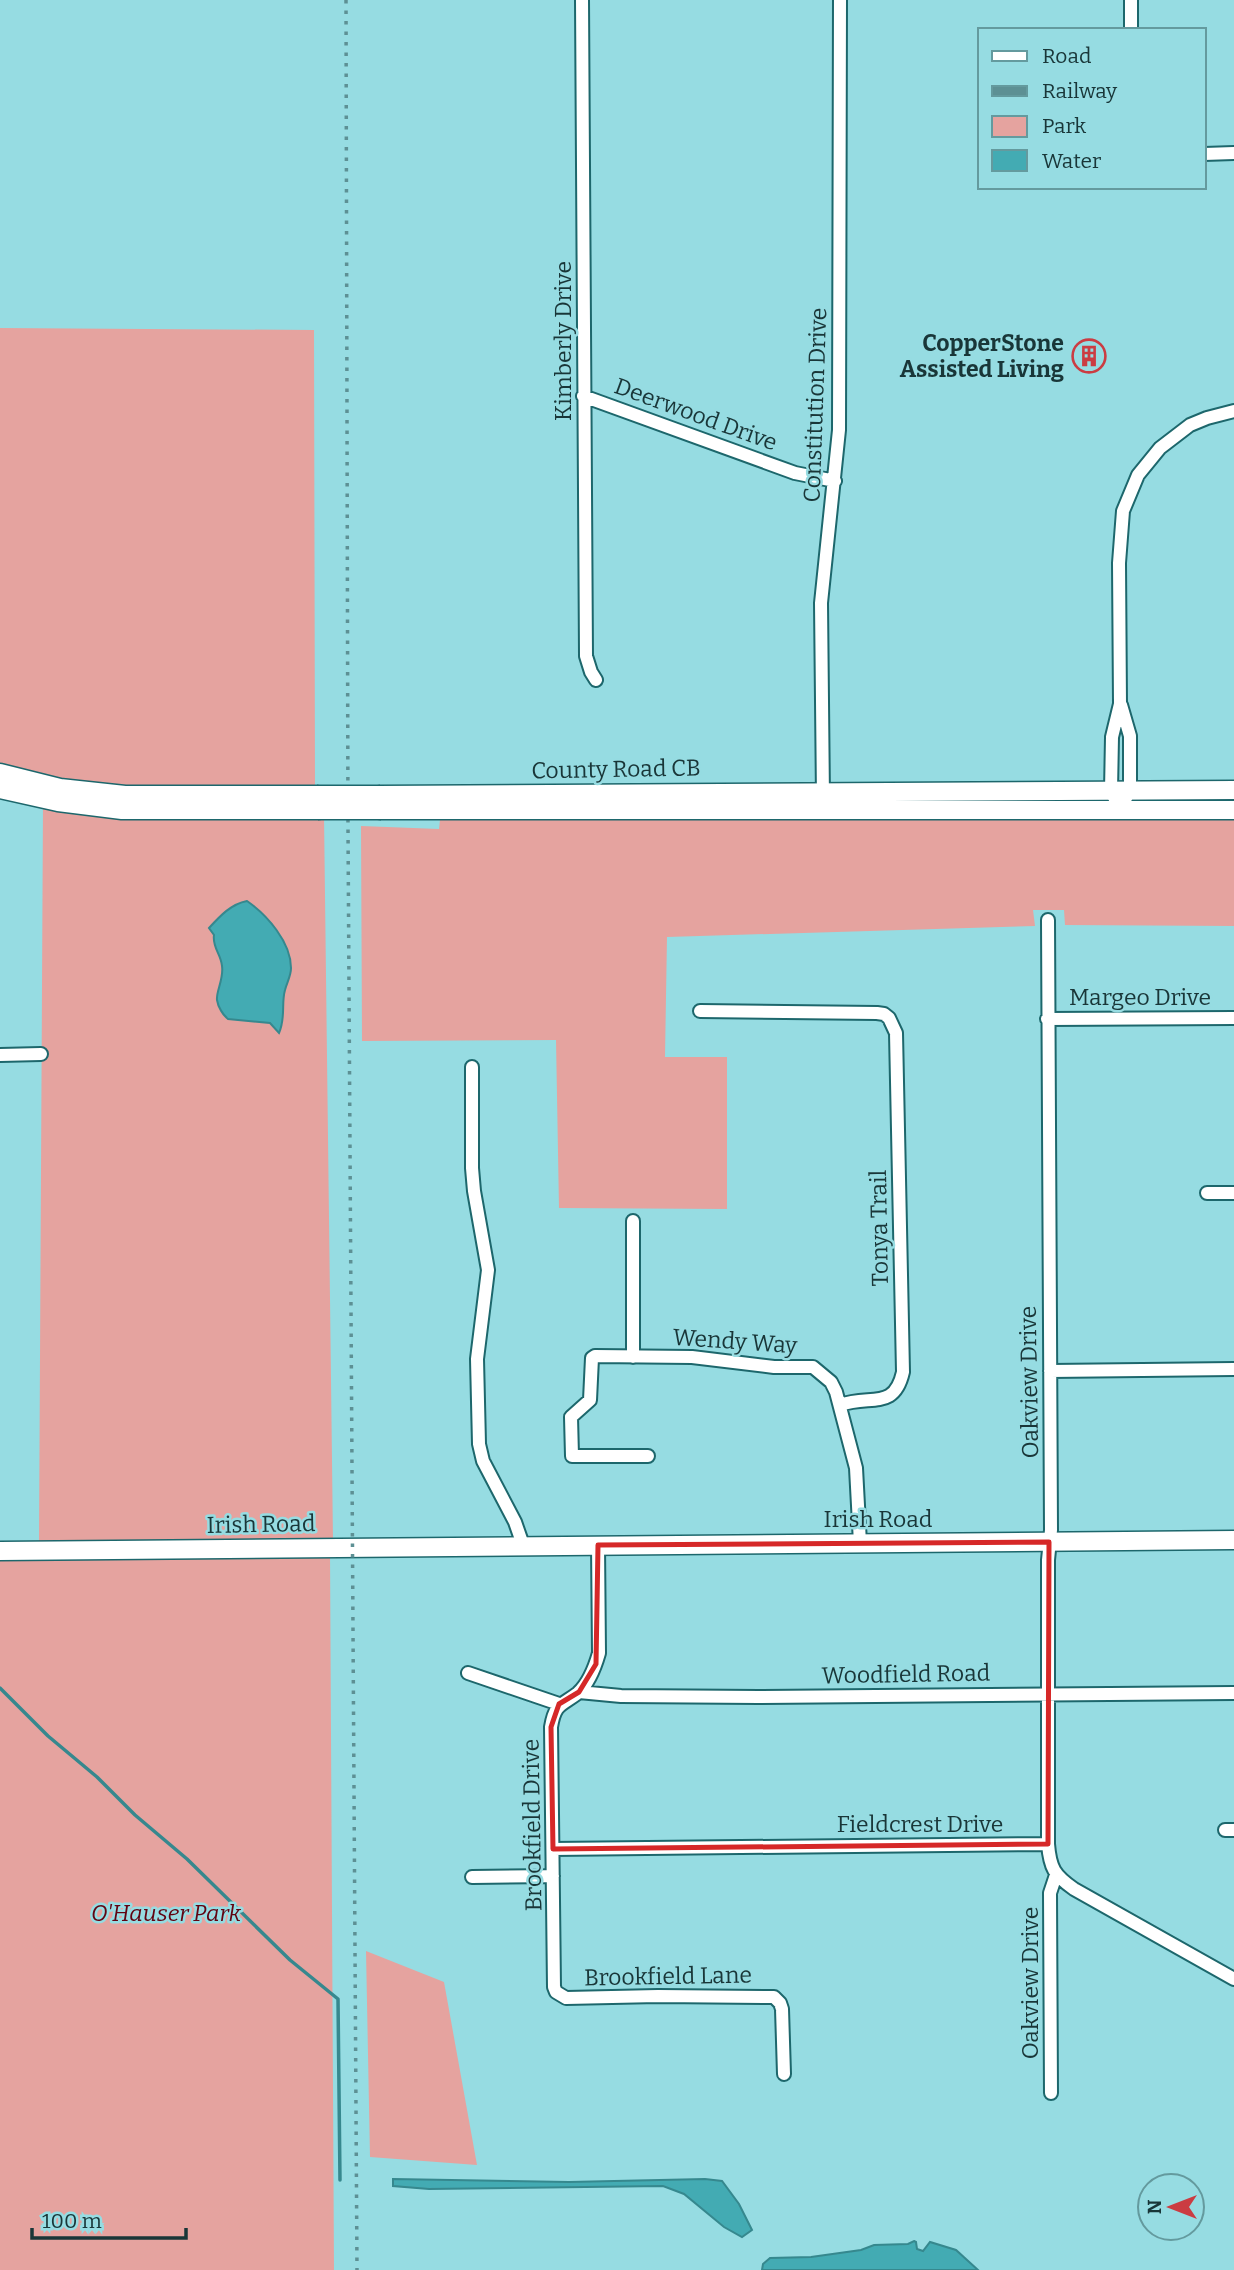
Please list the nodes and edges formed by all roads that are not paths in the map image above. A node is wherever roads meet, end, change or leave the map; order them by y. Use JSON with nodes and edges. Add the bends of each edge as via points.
{"nodes":[{"id":1,"x":582,"y":0,"type":"edge"},
{"id":2,"x":840,"y":0,"type":"edge"},
{"id":3,"x":1131,"y":0,"type":"edge"},
{"id":4,"x":1131,"y":28,"type":"edge"},
{"id":5,"x":1206,"y":153,"type":"edge"},
{"id":6,"x":1234,"y":153,"type":"edge"},
{"id":7,"x":583,"y":397,"type":"junction"},
{"id":8,"x":1234,"y":411,"type":"edge"},
{"id":9,"x":835,"y":481,"type":"junction"},
{"id":10,"x":596,"y":680,"type":"dead end"},
{"id":11,"x":1121,"y":704,"type":"junction"},
{"id":12,"x":0,"y":773,"type":"edge"},
{"id":13,"x":0,"y":789,"type":"edge"},
{"id":14,"x":1130,"y":790,"type":"junction"},
{"id":15,"x":1234,"y":790,"type":"edge"},
{"id":16,"x":1111,"y":791,"type":"junction"},
{"id":17,"x":823,"y":792,"type":"junction"},
{"id":18,"x":380,"y":802,"type":"junction"},
{"id":19,"x":318,"y":803,"type":"junction"},
{"id":20,"x":823,"y":810,"type":"junction"},
{"id":21,"x":1120,"y":810,"type":"junction"},
{"id":22,"x":1234,"y":810,"type":"edge"},
{"id":23,"x":1048,"y":920,"type":"dead end"},
{"id":24,"x":700,"y":1011,"type":"dead end"},
{"id":25,"x":1234,"y":1018,"type":"edge"},
{"id":26,"x":1047,"y":1019,"type":"junction"},
{"id":27,"x":41,"y":1054,"type":"dead end"},
{"id":28,"x":0,"y":1055,"type":"edge"},
{"id":29,"x":472,"y":1068,"type":"dead end"},
{"id":30,"x":1207,"y":1193,"type":"dead end"},
{"id":31,"x":1234,"y":1193,"type":"edge"},
{"id":32,"x":633,"y":1221,"type":"dead end"},
{"id":33,"x":632,"y":1357,"type":"junction"},
{"id":34,"x":1234,"y":1369,"type":"edge"},
{"id":35,"x":1050,"y":1371,"type":"junction"},
{"id":36,"x":840,"y":1405,"type":"junction"},
{"id":37,"x":648,"y":1456,"type":"dead end"},
{"id":38,"x":1234,"y":1540,"type":"edge"},
{"id":39,"x":1049,"y":1542,"type":"junction"},
{"id":40,"x":860,"y":1543,"type":"junction"},
{"id":41,"x":523,"y":1545,"type":"junction"},
{"id":42,"x":598,"y":1545,"type":"junction"},
{"id":43,"x":0,"y":1551,"type":"edge"},
{"id":44,"x":468,"y":1673,"type":"dead end"},
{"id":45,"x":579,"y":1692,"type":"junction"},
{"id":46,"x":1234,"y":1693,"type":"edge"},
{"id":47,"x":1048,"y":1694,"type":"junction"},
{"id":48,"x":559,"y":1704,"type":"junction"},
{"id":49,"x":1048,"y":1844,"type":"junction"},
{"id":50,"x":552,"y":1849,"type":"junction"},
{"id":51,"x":1056,"y":1875,"type":"junction"},
{"id":52,"x":553,"y":1876,"type":"junction"},
{"id":53,"x":472,"y":1877,"type":"dead end"},
{"id":54,"x":1234,"y":1979,"type":"edge"},
{"id":55,"x":560,"y":1995,"type":"joint"},
{"id":56,"x":784,"y":2074,"type":"dead end"},
{"id":57,"x":1051,"y":2092,"type":"dead end"}],
"edges":[{"from":1,"to":7,"type":"street","name":"Kimberly Drive"},
{"from":2,"to":9,"type":"street","name":"Constitution Drive"},
{"from":3,"to":4,"type":"street"},
{"from":5,"to":6,"type":"street"},
{"from":7,"to":9,"type":"street","name":"Deerwood Drive","via":[[795,473]]},
{"from":7,"to":10,"type":"street","name":"Kimberly Drive","via":[[586,656]]},
{"from":8,"to":11,"type":"street","via":[[1207,418],[1173,436],[1150,458],[1129,491],[1120,542]]},
{"from":9,"to":17,"type":"street","name":"Constitution Drive","via":[[821,603]]},
{"from":11,"to":14,"type":"street","via":[[1130,736]]},
{"from":11,"to":16,"type":"street","via":[[1112,737]]},
{"from":12,"to":19,"type":"main road","name":"County Road CB","via":[[60,788],[125,795]]},
{"from":13,"to":19,"type":"main road","name":"County Road CB","via":[[122,810]]},
{"from":14,"to":15,"type":"main road","name":"County Road CB"},
{"from":14,"to":16,"type":"main road","name":"County Road CB"},
{"from":14,"to":21,"type":"street"},
{"from":16,"to":17,"type":"main road","name":"County Road CB"},
{"from":16,"to":21,"type":"street"},
{"from":17,"to":18,"type":"main road","name":"County Road CB"},
{"from":17,"to":20,"type":"street","name":"Constitution Drive"},
{"from":18,"to":19,"type":"main road","name":"County Road CB","bridge":true},
{"from":18,"to":20,"type":"main road","name":"County Road CB"},
{"from":20,"to":21,"type":"main road","name":"County Road CB"},
{"from":21,"to":22,"type":"main road","name":"County Road CB"},
{"from":23,"to":26,"type":"street","name":"Oakview Drive"},
{"from":24,"to":36,"type":"street","name":"Tonya Trail","via":[[877,1013],[889,1017],[896,1032],[903,1372],[898,1390],[888,1398]]},
{"from":25,"to":26,"type":"street","name":"Margeo Drive"},
{"from":26,"to":35,"type":"street","name":"Oakview Drive"},
{"from":27,"to":28,"type":"street"},
{"from":29,"to":41,"type":"street","via":[[472,1168],[488,1270],[477,1359],[479,1444]]},
{"from":30,"to":31,"type":"street"},
{"from":32,"to":33,"type":"street"},
{"from":33,"to":36,"type":"street","name":"Wendy Way","via":[[813,1367],[831,1382]]},
{"from":33,"to":37,"type":"street","name":"Wendy Way","via":[[592,1358],[590,1400],[571,1417],[572,1456]]},
{"from":34,"to":35,"type":"street"},
{"from":35,"to":39,"type":"street","name":"Oakview Drive"},
{"from":36,"to":40,"type":"street","name":"Wendy Way","via":[[856,1468]]},
{"from":38,"to":39,"type":"main road","name":"Irish Road"},
{"from":39,"to":40,"type":"main road","name":"Irish Road"},
{"from":39,"to":47,"type":"street","name":"Oakview Drive"},
{"from":40,"to":42,"type":"main road","name":"Irish Road"},
{"from":41,"to":42,"type":"main road","name":"Irish Road"},
{"from":41,"to":43,"type":"main road","name":"Irish Road"},
{"from":42,"to":45,"type":"street","via":[[598,1653]]},
{"from":44,"to":48,"type":"street"},
{"from":45,"to":47,"type":"street","name":"Woodfield Road","via":[[759,1697]]},
{"from":45,"to":48,"type":"street"},
{"from":46,"to":47,"type":"street","name":"Woodfield Road"},
{"from":47,"to":49,"type":"street","name":"Oakview Drive"},
{"from":48,"to":50,"type":"street","name":"Brookfield Drive","via":[[551,1727]]},
{"from":49,"to":50,"type":"street","name":"Fieldcrest Drive"},
{"from":49,"to":51,"type":"street"},
{"from":50,"to":52,"type":"street","name":"Brookfield Drive"},
{"from":51,"to":54,"type":"street"},
{"from":51,"to":57,"type":"street","name":"Oakview Drive","via":[[1050,1893]]},
{"from":52,"to":53,"type":"street"},
{"from":52,"to":55,"type":"street","name":"Brookfield Drive","via":[[554,1987]]},
{"from":55,"to":56,"type":"street","name":"Brookfield Lane","via":[[770,1996],[778,1999],[782,2009]]}]}
